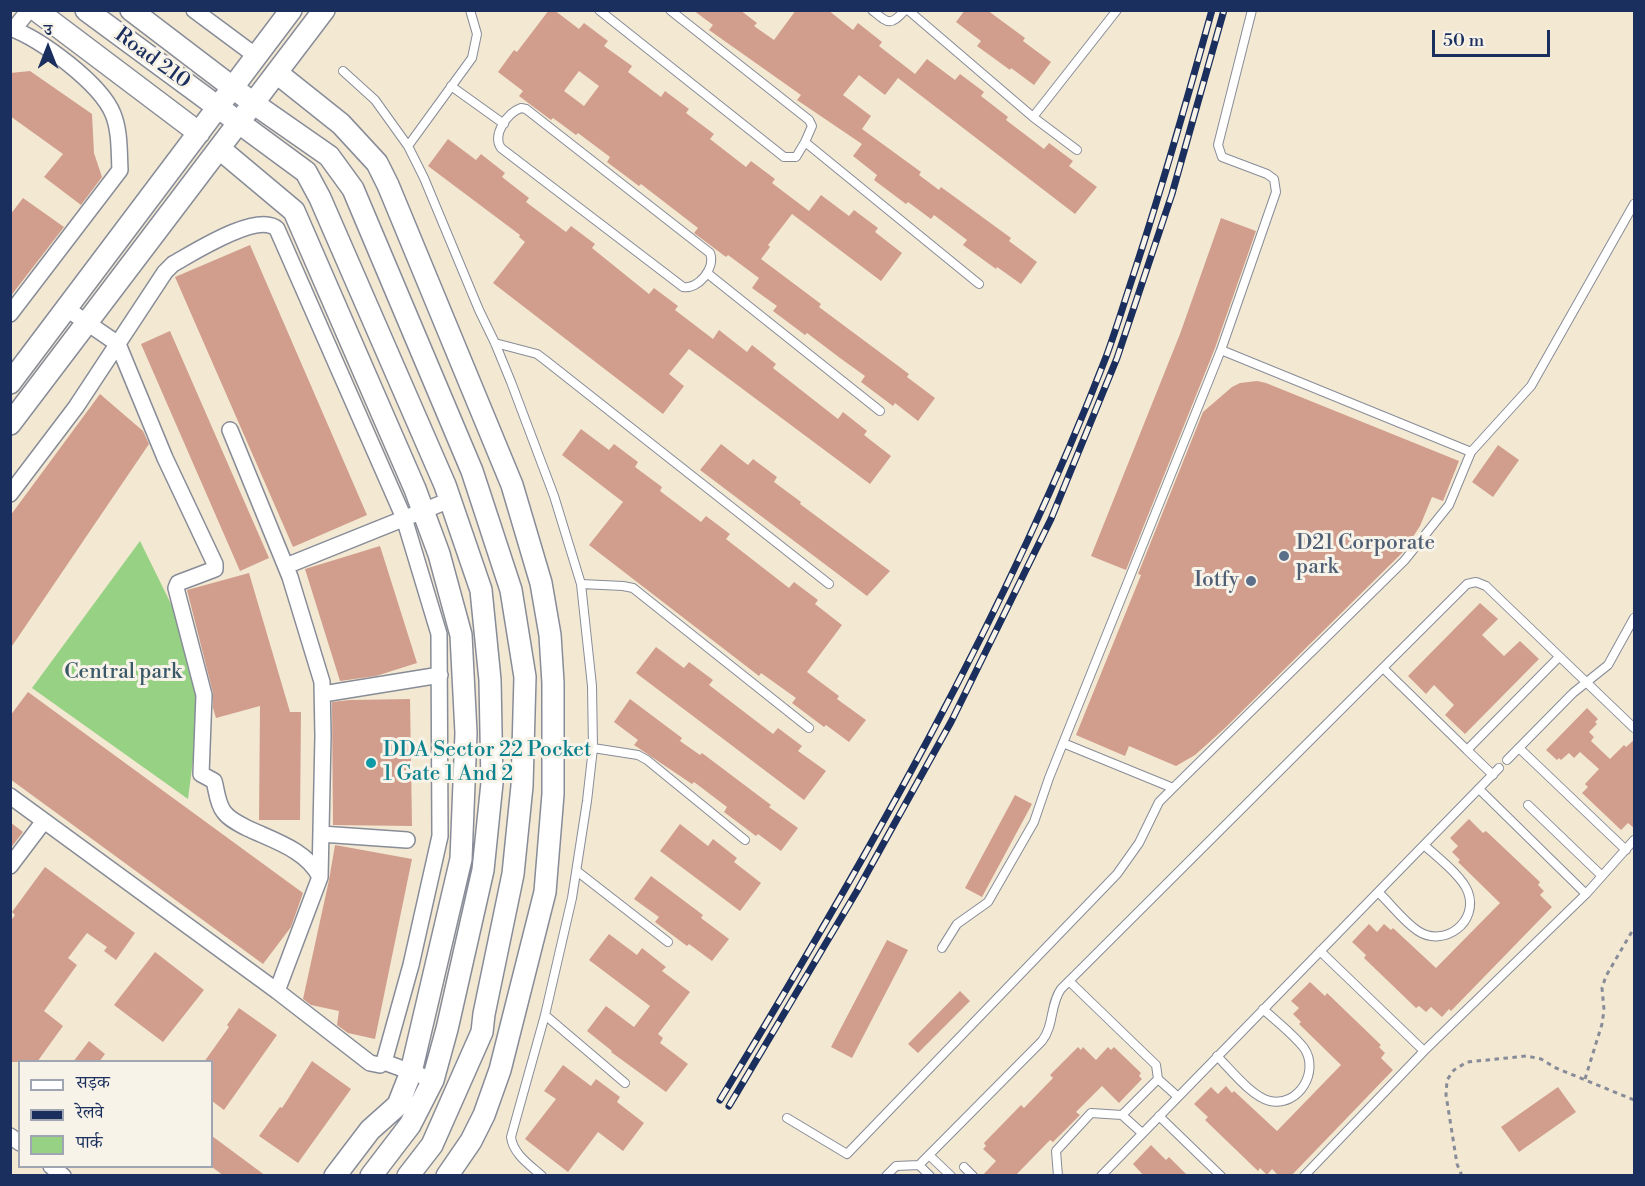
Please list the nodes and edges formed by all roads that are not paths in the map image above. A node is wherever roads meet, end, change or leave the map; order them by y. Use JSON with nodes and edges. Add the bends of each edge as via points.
{"nodes":[{"id":1,"x":29,"y":10,"type":"edge"},
{"id":2,"x":36,"y":10,"type":"edge"},
{"id":3,"x":86,"y":10,"type":"edge"},
{"id":4,"x":131,"y":10,"type":"edge"},
{"id":5,"x":194,"y":10,"type":"edge"},
{"id":6,"x":291,"y":10,"type":"edge"},
{"id":7,"x":324,"y":10,"type":"edge"},
{"id":8,"x":470,"y":10,"type":"edge"},
{"id":9,"x":599,"y":10,"type":"edge"},
{"id":10,"x":670,"y":10,"type":"edge"},
{"id":11,"x":872,"y":10,"type":"edge"},
{"id":12,"x":906,"y":10,"type":"edge"},
{"id":13,"x":1117,"y":10,"type":"edge"},
{"id":14,"x":1252,"y":10,"type":"edge"},
{"id":15,"x":12,"y":29,"type":"edge"},
{"id":16,"x":256,"y":56,"type":"junction"},
{"id":17,"x":343,"y":71,"type":"dead end"},
{"id":18,"x":277,"y":73,"type":"junction"},
{"id":19,"x":451,"y":86,"type":"junction"},
{"id":20,"x":233,"y":88,"type":"junction"},
{"id":21,"x":253,"y":103,"type":"junction"},
{"id":22,"x":218,"y":107,"type":"junction"},
{"id":23,"x":1034,"y":117,"type":"junction"},
{"id":24,"x":239,"y":122,"type":"junction"},
{"id":25,"x":504,"y":124,"type":"junction"},
{"id":26,"x":199,"y":133,"type":"junction"},
{"id":27,"x":805,"y":142,"type":"junction"},
{"id":28,"x":408,"y":146,"type":"junction"},
{"id":29,"x":220,"y":149,"type":"junction"},
{"id":30,"x":1077,"y":150,"type":"dead end"},
{"id":31,"x":1635,"y":204,"type":"edge"},
{"id":32,"x":707,"y":273,"type":"junction"},
{"id":33,"x":979,"y":284,"type":"dead end"},
{"id":34,"x":67,"y":309,"type":"junction"},
{"id":35,"x":10,"y":314,"type":"edge"},
{"id":36,"x":87,"y":323,"type":"junction"},
{"id":37,"x":495,"y":343,"type":"junction"},
{"id":38,"x":118,"y":344,"type":"junction"},
{"id":39,"x":1221,"y":350,"type":"junction"},
{"id":40,"x":10,"y":383,"type":"edge"},
{"id":41,"x":880,"y":411,"type":"dead end"},
{"id":42,"x":10,"y":424,"type":"edge"},
{"id":43,"x":230,"y":430,"type":"dead end"},
{"id":44,"x":1471,"y":452,"type":"junction"},
{"id":45,"x":10,"y":494,"type":"edge"},
{"id":46,"x":450,"y":500,"type":"junction"},
{"id":47,"x":413,"y":514,"type":"junction"},
{"id":48,"x":286,"y":566,"type":"junction"},
{"id":49,"x":581,"y":584,"type":"junction"},
{"id":50,"x":829,"y":584,"type":"dead end"},
{"id":51,"x":1635,"y":618,"type":"edge"},
{"id":52,"x":1560,"y":657,"type":"junction"},
{"id":53,"x":1383,"y":668,"type":"junction"},
{"id":54,"x":440,"y":675,"type":"junction"},
{"id":55,"x":1587,"y":682,"type":"junction"},
{"id":56,"x":323,"y":694,"type":"junction"},
{"id":57,"x":809,"y":728,"type":"dead end"},
{"id":58,"x":1635,"y":728,"type":"edge"},
{"id":59,"x":1063,"y":743,"type":"junction"},
{"id":60,"x":593,"y":748,"type":"junction"},
{"id":61,"x":1519,"y":748,"type":"junction"},
{"id":62,"x":1467,"y":750,"type":"junction"},
{"id":63,"x":1508,"y":760,"type":"dead end"},
{"id":64,"x":1173,"y":788,"type":"junction"},
{"id":65,"x":1479,"y":789,"type":"junction"},
{"id":66,"x":10,"y":796,"type":"edge"},
{"id":67,"x":1528,"y":805,"type":"dead end"},
{"id":68,"x":44,"y":821,"type":"junction"},
{"id":69,"x":321,"y":834,"type":"junction"},
{"id":70,"x":407,"y":840,"type":"dead end"},
{"id":71,"x":745,"y":840,"type":"dead end"},
{"id":72,"x":1635,"y":840,"type":"edge"},
{"id":73,"x":1424,"y":845,"type":"junction"},
{"id":74,"x":1626,"y":850,"type":"junction"},
{"id":75,"x":10,"y":866,"type":"edge"},
{"id":76,"x":578,"y":872,"type":"junction"},
{"id":77,"x":1602,"y":876,"type":"junction"},
{"id":78,"x":320,"y":877,"type":"junction"},
{"id":79,"x":1378,"y":892,"type":"junction"},
{"id":80,"x":1586,"y":894,"type":"junction"},
{"id":81,"x":668,"y":942,"type":"dead end"},
{"id":82,"x":942,"y":948,"type":"dead end"},
{"id":83,"x":1320,"y":951,"type":"junction"},
{"id":84,"x":1069,"y":981,"type":"junction"},
{"id":85,"x":277,"y":991,"type":"junction"},
{"id":86,"x":1263,"y":1009,"type":"junction"},
{"id":87,"x":545,"y":1015,"type":"junction"},
{"id":88,"x":477,"y":1042,"type":"junction"},
{"id":89,"x":505,"y":1050,"type":"junction"},
{"id":90,"x":1424,"y":1052,"type":"junction"},
{"id":91,"x":1217,"y":1056,"type":"junction"},
{"id":92,"x":384,"y":1062,"type":"junction"},
{"id":93,"x":411,"y":1072,"type":"junction"},
{"id":94,"x":1158,"y":1078,"type":"junction"},
{"id":95,"x":433,"y":1080,"type":"junction"},
{"id":96,"x":625,"y":1083,"type":"dead end"},
{"id":97,"x":1177,"y":1096,"type":"junction"},
{"id":98,"x":1122,"y":1115,"type":"junction"},
{"id":99,"x":1159,"y":1116,"type":"junction"},
{"id":100,"x":787,"y":1118,"type":"dead end"},
{"id":101,"x":1142,"y":1133,"type":"junction"},
{"id":102,"x":929,"y":1155,"type":"junction"},
{"id":103,"x":919,"y":1165,"type":"junction"},
{"id":104,"x":964,"y":1167,"type":"dead end"},
{"id":105,"x":1105,"y":1174,"type":"edge"},
{"id":106,"x":335,"y":1176,"type":"edge"},
{"id":107,"x":371,"y":1176,"type":"edge"},
{"id":108,"x":408,"y":1176,"type":"edge"},
{"id":109,"x":447,"y":1176,"type":"edge"},
{"id":110,"x":542,"y":1176,"type":"edge"},
{"id":111,"x":886,"y":1176,"type":"edge"},
{"id":112,"x":930,"y":1176,"type":"edge"},
{"id":113,"x":951,"y":1176,"type":"edge"},
{"id":114,"x":973,"y":1176,"type":"edge"},
{"id":115,"x":1058,"y":1176,"type":"edge"},
{"id":116,"x":1221,"y":1176,"type":"edge"},
{"id":117,"x":1304,"y":1176,"type":"edge"}],
"edges":[{"from":1,"to":15,"type":"street"},
{"from":2,"to":26,"type":"street"},
{"from":3,"to":22,"type":"street","name":"Road 210"},
{"from":4,"to":20,"type":"street","name":"Road 210"},
{"from":5,"to":16,"type":"street"},
{"from":6,"to":16,"type":"street"},
{"from":7,"to":18,"type":"street"},
{"from":8,"to":19,"type":"lane","via":[[477,34],[472,57]]},
{"from":9,"to":27,"type":"lane","via":[[784,157],[795,157]]},
{"from":10,"to":27,"type":"lane","via":[[809,120],[812,126]]},
{"from":11,"to":12,"type":"lane","via":[[891,22]]},
{"from":12,"to":23,"type":"lane"},
{"from":13,"to":23,"type":"lane"},
{"from":14,"to":39,"type":"lane","via":[[1218,145],[1222,157],[1274,179],[1276,192]]},
{"from":15,"to":35,"type":"street","via":[[40,41],[100,96],[113,114],[120,170]]},
{"from":16,"to":20,"type":"street"},
{"from":17,"to":28,"type":"lane","via":[[375,100]]},
{"from":18,"to":21,"type":"street"},
{"from":18,"to":89,"type":"street","via":[[341,124],[377,164],[388,185],[512,485],[541,583],[553,682],[553,794],[545,892]]},
{"from":19,"to":25,"type":"lane"},
{"from":19,"to":28,"type":"lane"},
{"from":20,"to":21,"type":"street","name":"Road 210"},
{"from":20,"to":22,"type":"street"},
{"from":21,"to":24,"type":"street"},
{"from":21,"to":88,"type":"street","name":"Road 210","via":[[329,156],[352,189],[472,471],[511,590],[525,677],[522,786],[513,874]]},
{"from":22,"to":24,"type":"street","name":"Road 210"},
{"from":22,"to":26,"type":"street"},
{"from":23,"to":30,"type":"lane"},
{"from":24,"to":29,"type":"street"},
{"from":24,"to":46,"type":"street","name":"Road 210","via":[[306,172]]},
{"from":25,"to":32,"type":"lane","via":[[514,111],[526,109],[710,253]]},
{"from":25,"to":32,"type":"lane","via":[[497,136],[501,148],[683,287],[690,288]]},
{"from":26,"to":34,"type":"street"},
{"from":27,"to":33,"type":"lane"},
{"from":28,"to":37,"type":"lane"},
{"from":29,"to":36,"type":"street"},
{"from":29,"to":47,"type":"street","via":[[294,211]]},
{"from":31,"to":44,"type":"lane","via":[[1531,386]]},
{"from":32,"to":41,"type":"lane"},
{"from":34,"to":36,"type":"street"},
{"from":34,"to":40,"type":"street"},
{"from":36,"to":38,"type":"street"},
{"from":36,"to":42,"type":"street"},
{"from":37,"to":49,"type":"lane","via":[[554,496]]},
{"from":37,"to":50,"type":"lane","via":[[546,360]]},
{"from":38,"to":45,"type":"street"},
{"from":38,"to":47,"type":"street","via":[[173,264],[232,232],[272,225]]},
{"from":38,"to":78,"type":"street","via":[[215,564],[215,569],[178,583],[176,588],[204,695],[201,774],[214,781],[225,814],[302,856]]},
{"from":39,"to":44,"type":"lane"},
{"from":39,"to":59,"type":"lane"},
{"from":43,"to":48,"type":"street"},
{"from":44,"to":64,"type":"lane","via":[[1449,505],[1404,561]]},
{"from":46,"to":47,"type":"street"},
{"from":46,"to":95,"type":"street","name":"Road 210","via":[[481,590],[490,680],[492,783],[483,870]]},
{"from":47,"to":48,"type":"street"},
{"from":47,"to":54,"type":"street","via":[[439,634]]},
{"from":47,"to":93,"type":"street","via":[[439,554],[460,635],[466,733],[460,860]]},
{"from":48,"to":56,"type":"street"},
{"from":49,"to":57,"type":"lane","via":[[623,586],[641,593]]},
{"from":49,"to":60,"type":"lane","via":[[591,673]]},
{"from":51,"to":55,"type":"lane","via":[[1608,665]]},
{"from":52,"to":53,"type":"lane","via":[[1486,586],[1476,582],[1467,584]]},
{"from":52,"to":55,"type":"lane"},
{"from":52,"to":62,"type":"lane"},
{"from":53,"to":62,"type":"lane"},
{"from":53,"to":84,"type":"lane"},
{"from":54,"to":56,"type":"street"},
{"from":54,"to":92,"type":"street","via":[[440,836]]},
{"from":55,"to":58,"type":"lane"},
{"from":55,"to":61,"type":"lane"},
{"from":56,"to":69,"type":"street"},
{"from":59,"to":64,"type":"lane"},
{"from":59,"to":82,"type":"lane","via":[[1034,822],[988,902],[957,924]]},
{"from":60,"to":71,"type":"lane","via":[[638,755]]},
{"from":60,"to":76,"type":"lane"},
{"from":61,"to":63,"type":"lane"},
{"from":61,"to":74,"type":"lane"},
{"from":62,"to":65,"type":"lane","via":[[1496,771]]},
{"from":64,"to":100,"type":"lane","via":[[1159,802],[1139,843],[1117,874],[847,1154]]},
{"from":65,"to":73,"type":"lane"},
{"from":65,"to":80,"type":"lane"},
{"from":66,"to":68,"type":"street"},
{"from":67,"to":77,"type":"lane"},
{"from":68,"to":75,"type":"street"},
{"from":68,"to":85,"type":"street"},
{"from":69,"to":70,"type":"street"},
{"from":69,"to":78,"type":"street"},
{"from":72,"to":74,"type":"lane"},
{"from":73,"to":79,"type":"lane"},
{"from":73,"to":79,"type":"lane","via":[[1464,883],[1470,908],[1465,922],[1443,937],[1431,936],[1418,931]]},
{"from":74,"to":77,"type":"lane"},
{"from":76,"to":81,"type":"lane"},
{"from":76,"to":87,"type":"lane"},
{"from":77,"to":80,"type":"lane"},
{"from":78,"to":85,"type":"street"},
{"from":79,"to":83,"type":"lane"},
{"from":80,"to":90,"type":"lane"},
{"from":83,"to":86,"type":"lane"},
{"from":83,"to":90,"type":"lane"},
{"from":84,"to":94,"type":"lane","via":[[1156,1065]]},
{"from":84,"to":102,"type":"lane","via":[[1057,994],[1042,1041]]},
{"from":85,"to":92,"type":"street","via":[[370,1063]]},
{"from":86,"to":91,"type":"lane"},
{"from":86,"to":91,"type":"lane","via":[[1304,1048],[1309,1059],[1304,1086],[1295,1096],[1282,1101],[1258,1096]]},
{"from":87,"to":96,"type":"lane"},
{"from":87,"to":110,"type":"lane","via":[[511,1137],[516,1152]]},
{"from":88,"to":89,"type":"street"},
{"from":88,"to":108,"type":"street","name":"Road 210","via":[[432,1145]]},
{"from":89,"to":109,"type":"street","via":[[483,1115]]},
{"from":90,"to":117,"type":"lane"},
{"from":91,"to":97,"type":"lane"},
{"from":92,"to":93,"type":"street"},
{"from":93,"to":95,"type":"street"},
{"from":93,"to":106,"type":"street","via":[[398,1105],[370,1130]]},
{"from":94,"to":97,"type":"lane"},
{"from":94,"to":98,"type":"lane"},
{"from":95,"to":107,"type":"street","name":"Road 210","via":[[410,1125]]},
{"from":97,"to":99,"type":"lane"},
{"from":98,"to":101,"type":"lane"},
{"from":98,"to":115,"type":"lane","via":[[1092,1113],[1056,1151]]},
{"from":99,"to":101,"type":"lane"},
{"from":99,"to":116,"type":"lane"},
{"from":101,"to":105,"type":"lane"},
{"from":102,"to":103,"type":"lane"},
{"from":102,"to":113,"type":"lane"},
{"from":103,"to":111,"type":"lane","via":[[896,1166]]},
{"from":103,"to":112,"type":"lane"},
{"from":104,"to":114,"type":"lane"}]}
